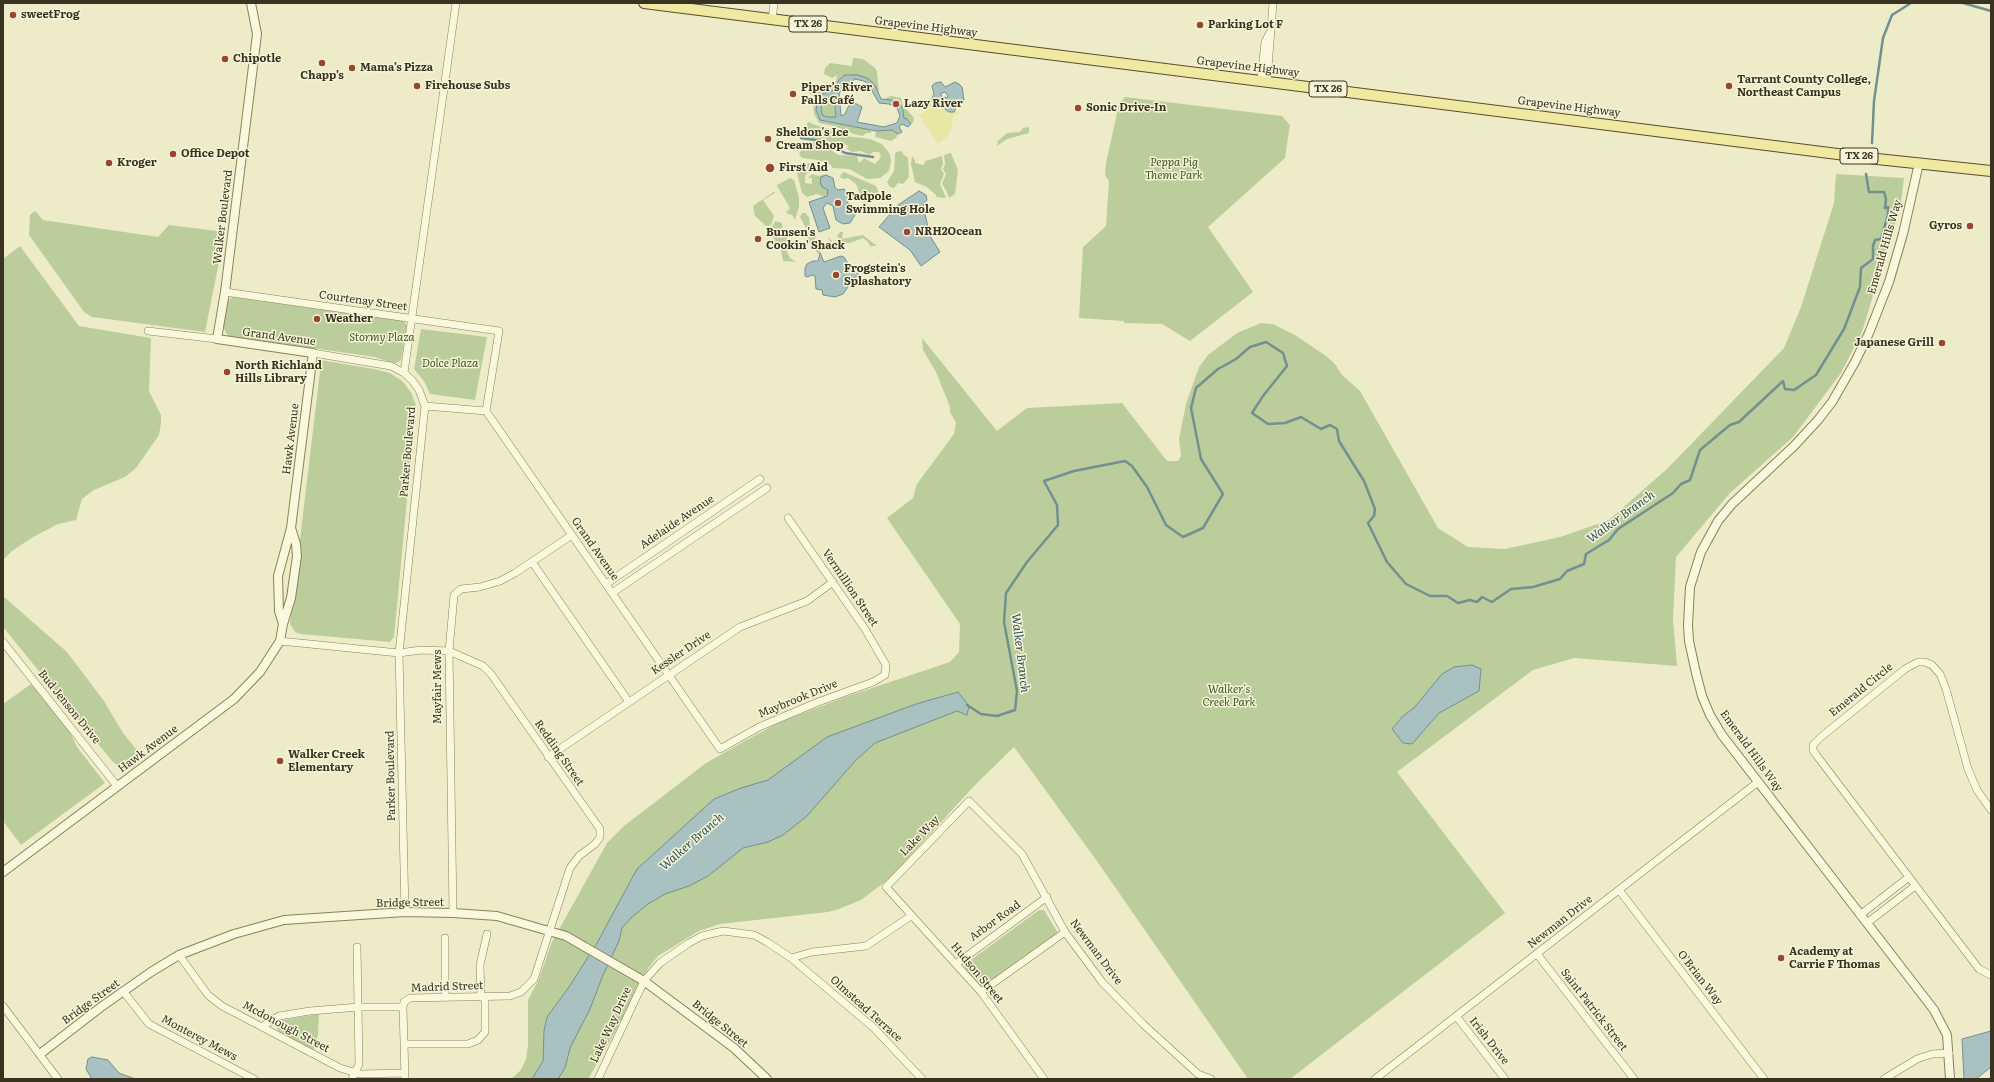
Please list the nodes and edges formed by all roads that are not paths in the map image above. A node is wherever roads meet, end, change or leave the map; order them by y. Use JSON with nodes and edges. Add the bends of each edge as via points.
{"nodes":[{"id":1,"x":251,"y":3,"type":"edge"},
{"id":2,"x":456,"y":3,"type":"edge"},
{"id":3,"x":644,"y":3,"type":"edge"},
{"id":4,"x":774,"y":3,"type":"edge"},
{"id":5,"x":1273,"y":3,"type":"edge"},
{"id":6,"x":772,"y":20,"type":"junction"},
{"id":7,"x":1264,"y":81,"type":"junction"},
{"id":8,"x":1919,"y":163,"type":"junction"},
{"id":9,"x":1991,"y":171,"type":"edge"},
{"id":10,"x":225,"y":292,"type":"junction"},
{"id":11,"x":411,"y":319,"type":"junction"},
{"id":12,"x":148,"y":330,"type":"dead end"},
{"id":13,"x":217,"y":339,"type":"junction"},
{"id":14,"x":313,"y":353,"type":"junction"},
{"id":15,"x":404,"y":373,"type":"junction"},
{"id":16,"x":425,"y":406,"type":"junction"},
{"id":17,"x":486,"y":411,"type":"junction"},
{"id":18,"x":760,"y":479,"type":"dead end"},
{"id":19,"x":767,"y":488,"type":"dead end"},
{"id":20,"x":788,"y":518,"type":"dead end"},
{"id":21,"x":291,"y":528,"type":"junction"},
{"id":22,"x":572,"y":535,"type":"junction"},
{"id":23,"x":532,"y":562,"type":"junction"},
{"id":24,"x":833,"y":582,"type":"junction"},
{"id":25,"x":606,"y":584,"type":"junction"},
{"id":26,"x":612,"y":593,"type":"junction"},
{"id":27,"x":283,"y":624,"type":"junction"},
{"id":28,"x":280,"y":641,"type":"junction"},
{"id":29,"x":3,"y":642,"type":"edge"},
{"id":30,"x":449,"y":651,"type":"junction"},
{"id":31,"x":399,"y":653,"type":"junction"},
{"id":32,"x":668,"y":674,"type":"junction"},
{"id":33,"x":885,"y":675,"type":"joint"},
{"id":34,"x":629,"y":702,"type":"junction"},
{"id":35,"x":720,"y":749,"type":"joint"},
{"id":36,"x":548,"y":757,"type":"junction"},
{"id":37,"x":1758,"y":782,"type":"junction"},
{"id":38,"x":117,"y":786,"type":"junction"},
{"id":39,"x":969,"y":801,"type":"joint"},
{"id":40,"x":1991,"y":810,"type":"edge"},
{"id":41,"x":3,"y":872,"type":"edge"},
{"id":42,"x":1909,"y":877,"type":"junction"},
{"id":43,"x":1915,"y":886,"type":"junction"},
{"id":44,"x":886,"y":887,"type":"joint"},
{"id":45,"x":1619,"y":890,"type":"junction"},
{"id":46,"x":1047,"y":897,"type":"junction"},
{"id":47,"x":405,"y":912,"type":"junction"},
{"id":48,"x":453,"y":914,"type":"junction"},
{"id":49,"x":1860,"y":914,"type":"junction"},
{"id":50,"x":911,"y":916,"type":"junction"},
{"id":51,"x":1867,"y":923,"type":"junction"},
{"id":52,"x":550,"y":930,"type":"junction"},
{"id":53,"x":1065,"y":932,"type":"junction"},
{"id":54,"x":487,"y":934,"type":"dead end"},
{"id":55,"x":445,"y":938,"type":"dead end"},
{"id":56,"x":357,"y":947,"type":"dead end"},
{"id":57,"x":1537,"y":954,"type":"junction"},
{"id":58,"x":179,"y":955,"type":"junction"},
{"id":59,"x":791,"y":958,"type":"junction"},
{"id":60,"x":956,"y":964,"type":"junction"},
{"id":61,"x":1991,"y":975,"type":"edge"},
{"id":62,"x":644,"y":981,"type":"junction"},
{"id":63,"x":123,"y":991,"type":"junction"},
{"id":64,"x":981,"y":992,"type":"junction"},
{"id":65,"x":445,"y":997,"type":"junction"},
{"id":66,"x":483,"y":997,"type":"junction"},
{"id":67,"x":3,"y":1006,"type":"edge"},
{"id":68,"x":359,"y":1007,"type":"junction"},
{"id":69,"x":402,"y":1007,"type":"junction"},
{"id":70,"x":1456,"y":1016,"type":"junction"},
{"id":71,"x":263,"y":1026,"type":"junction"},
{"id":72,"x":404,"y":1044,"type":"junction"},
{"id":73,"x":40,"y":1054,"type":"junction"},
{"id":74,"x":1949,"y":1054,"type":"junction"},
{"id":75,"x":353,"y":1076,"type":"edge"},
{"id":76,"x":405,"y":1076,"type":"edge"},
{"id":77,"x":1196,"y":1076,"type":"edge"},
{"id":78,"x":58,"y":1079,"type":"edge"},
{"id":79,"x":254,"y":1079,"type":"edge"},
{"id":80,"x":598,"y":1079,"type":"edge"},
{"id":81,"x":768,"y":1079,"type":"edge"},
{"id":82,"x":922,"y":1079,"type":"edge"},
{"id":83,"x":1044,"y":1079,"type":"edge"},
{"id":84,"x":1212,"y":1079,"type":"edge"},
{"id":85,"x":1375,"y":1079,"type":"edge"},
{"id":86,"x":1505,"y":1079,"type":"edge"},
{"id":87,"x":1634,"y":1079,"type":"edge"},
{"id":88,"x":1764,"y":1079,"type":"edge"},
{"id":89,"x":1884,"y":1079,"type":"edge"},
{"id":90,"x":1950,"y":1079,"type":"edge"}],
"edges":[{"from":1,"to":10,"type":"street","name":"Walker Boulevard","via":[[256,34]]},
{"from":2,"to":11,"type":"street"},
{"from":3,"to":6,"type":"main road","name":"Grapevine Highway","number":"TX 26"},
{"from":4,"to":6,"type":"street"},
{"from":5,"to":7,"type":"street","via":[[1269,34],[1265,42]]},
{"from":6,"to":7,"type":"main road","name":"Grapevine Highway","number":"TX 26"},
{"from":7,"to":8,"type":"main road","name":"Grapevine Highway","number":"TX 26"},
{"from":8,"to":9,"type":"main road","name":"Grapevine Highway","number":"TX 26"},
{"from":8,"to":37,"type":"street","name":"Emerald Hills Way","via":[[1889,282],[1855,362],[1832,402],[1818,420],[1732,504],[1718,521],[1701,552],[1690,587],[1689,641],[1702,696],[1722,735]]},
{"from":10,"to":11,"type":"street","name":"Courtenay Street"},
{"from":10,"to":13,"type":"street","name":"Walker Boulevard"},
{"from":11,"to":15,"type":"street"},
{"from":11,"to":17,"type":"street","name":"Courtenay Street","via":[[499,331]]},
{"from":12,"to":13,"type":"street","name":"Grand Avenue"},
{"from":13,"to":14,"type":"street","name":"Grand Avenue"},
{"from":14,"to":15,"type":"street","name":"Grand Avenue","via":[[374,362],[391,366]]},
{"from":14,"to":21,"type":"street","name":"Hawk Avenue"},
{"from":15,"to":16,"type":"street","name":"Parker Boulevard","via":[[419,390]]},
{"from":16,"to":17,"type":"street"},
{"from":16,"to":31,"type":"street","name":"Parker Boulevard"},
{"from":17,"to":22,"type":"street","name":"Grand Avenue"},
{"from":18,"to":25,"type":"street","name":"Adelaide Avenue"},
{"from":19,"to":26,"type":"street","name":"Adelaide Avenue"},
{"from":20,"to":24,"type":"street","name":"Vermillion Street"},
{"from":21,"to":27,"type":"street","name":"Hawk Avenue","via":[[278,576],[279,610]]},
{"from":21,"to":27,"type":"street","name":"Hawk Avenue","via":[[297,556],[291,598]]},
{"from":22,"to":23,"type":"street","name":"Mayfair Mews"},
{"from":22,"to":25,"type":"street","name":"Grand Avenue"},
{"from":23,"to":30,"type":"street","name":"Mayfair Mews","via":[[500,581],[461,589],[454,595]]},
{"from":23,"to":34,"type":"street"},
{"from":24,"to":32,"type":"street","name":"Kessler Drive","via":[[807,601],[740,627]]},
{"from":24,"to":33,"type":"street","name":"Vermillion Street","via":[[886,665]]},
{"from":25,"to":26,"type":"street","name":"Grand Avenue"},
{"from":26,"to":32,"type":"street","name":"Grand Avenue"},
{"from":27,"to":28,"type":"street","name":"Hawk Avenue"},
{"from":28,"to":31,"type":"street","name":"Redding Street"},
{"from":28,"to":38,"type":"street","name":"Hawk Avenue","via":[[260,672],[234,699]]},
{"from":29,"to":38,"type":"street","name":"Bud Jenson Drive"},
{"from":30,"to":31,"type":"street","name":"Redding Street","via":[[421,650]]},
{"from":30,"to":36,"type":"street","name":"Redding Street","via":[[475,662],[491,674]]},
{"from":30,"to":48,"type":"street","name":"Mayfair Mews"},
{"from":31,"to":47,"type":"street","name":"Parker Boulevard"},
{"from":32,"to":34,"type":"street","name":"Kessler Drive"},
{"from":32,"to":35,"type":"street","name":"Grand Avenue"},
{"from":33,"to":35,"type":"street","name":"Maybrook Drive","via":[[759,727]]},
{"from":34,"to":36,"type":"street","name":"Kessler Drive"},
{"from":36,"to":52,"type":"street","name":"Redding Street","via":[[600,829],[598,841],[579,856],[570,868]]},
{"from":37,"to":45,"type":"street","name":"Newman Drive"},
{"from":37,"to":49,"type":"street","name":"Emerald Hills Way"},
{"from":38,"to":41,"type":"street","name":"Hawk Avenue"},
{"from":39,"to":44,"type":"street","name":"Lake Way"},
{"from":39,"to":46,"type":"street","name":"Newman Drive","via":[[1022,854]]},
{"from":40,"to":42,"type":"street","name":"Emerald Circle","via":[[1976,790],[1968,769],[1940,674],[1926,662],[1918,662],[1905,669],[1820,737],[1813,745],[1813,750]]},
{"from":42,"to":43,"type":"street","name":"Emerald Circle"},
{"from":42,"to":49,"type":"street"},
{"from":43,"to":51,"type":"street"},
{"from":43,"to":61,"type":"street","name":"Emerald Circle","via":[[1979,969]]},
{"from":44,"to":50,"type":"street","name":"Hudson Street"},
{"from":45,"to":57,"type":"street","name":"Newman Drive"},
{"from":45,"to":88,"type":"street","name":"O'Brian Way"},
{"from":46,"to":53,"type":"street","name":"Newman Drive"},
{"from":46,"to":60,"type":"street","name":"Arbor Road"},
{"from":47,"to":48,"type":"street","name":"Bridge Street"},
{"from":47,"to":58,"type":"street","name":"Bridge Street","via":[[284,920],[234,934]]},
{"from":48,"to":52,"type":"street","name":"Bridge Street","via":[[497,916]]},
{"from":49,"to":51,"type":"street","name":"Emerald Hills Way"},
{"from":50,"to":59,"type":"street","via":[[866,946],[812,952]]},
{"from":50,"to":60,"type":"street","name":"Hudson Street"},
{"from":51,"to":74,"type":"street","name":"Emerald Hills Way","via":[[1934,1010],[1947,1035]]},
{"from":52,"to":62,"type":"street","name":"Bridge Street","via":[[572,939]]},
{"from":52,"to":66,"type":"street","name":"Madrid Street","via":[[531,984],[515,994]]},
{"from":53,"to":64,"type":"street"},
{"from":53,"to":77,"type":"street","name":"Newman Drive","via":[[1102,982]]},
{"from":54,"to":66,"type":"street","via":[[480,965]]},
{"from":55,"to":65,"type":"street"},
{"from":56,"to":68,"type":"street"},
{"from":57,"to":70,"type":"street","name":"Newman Drive"},
{"from":57,"to":87,"type":"street","name":"Saint Patrick Street"},
{"from":58,"to":63,"type":"street","name":"Bridge Street"},
{"from":58,"to":71,"type":"street","name":"Mcdonough Street","via":[[208,995],[222,1006]]},
{"from":59,"to":62,"type":"street","via":[[754,935],[723,931],[702,936],[689,943],[660,963]]},
{"from":59,"to":82,"type":"street","name":"Olmstead Terrace","via":[[874,1028]]},
{"from":60,"to":64,"type":"street","name":"Hudson Street"},
{"from":62,"to":80,"type":"street","name":"Lake Way Drive"},
{"from":62,"to":81,"type":"street","name":"Bridge Street","via":[[734,1048]]},
{"from":63,"to":73,"type":"street","name":"Bridge Street"},
{"from":63,"to":79,"type":"street","name":"Monterey Mews","via":[[149,1024]]},
{"from":64,"to":83,"type":"street","name":"Hudson Street"},
{"from":65,"to":66,"type":"street","name":"Madrid Street"},
{"from":65,"to":69,"type":"street","name":"Madrid Street","via":[[410,998]]},
{"from":66,"to":72,"type":"street","via":[[485,1032],[478,1040],[468,1044]]},
{"from":67,"to":73,"type":"street"},
{"from":68,"to":69,"type":"street","name":"Madrid Street"},
{"from":68,"to":71,"type":"street","name":"Madrid Street","via":[[279,1016]]},
{"from":68,"to":75,"type":"street","via":[[359,1064]]},
{"from":69,"to":72,"type":"street"},
{"from":70,"to":85,"type":"street","name":"Newman Drive"},
{"from":70,"to":86,"type":"street","name":"Irish Drive"},
{"from":71,"to":75,"type":"street","name":"Mcdonough Street"},
{"from":72,"to":76,"type":"street"},
{"from":73,"to":78,"type":"street"},
{"from":74,"to":89,"type":"street","via":[[1932,1054],[1917,1059]]},
{"from":74,"to":90,"type":"street","name":"Emerald Hills Way"},
{"from":75,"to":76,"type":"street","name":"Mcdonough Street"},
{"from":77,"to":84,"type":"street","name":"Newman Drive"}]}
